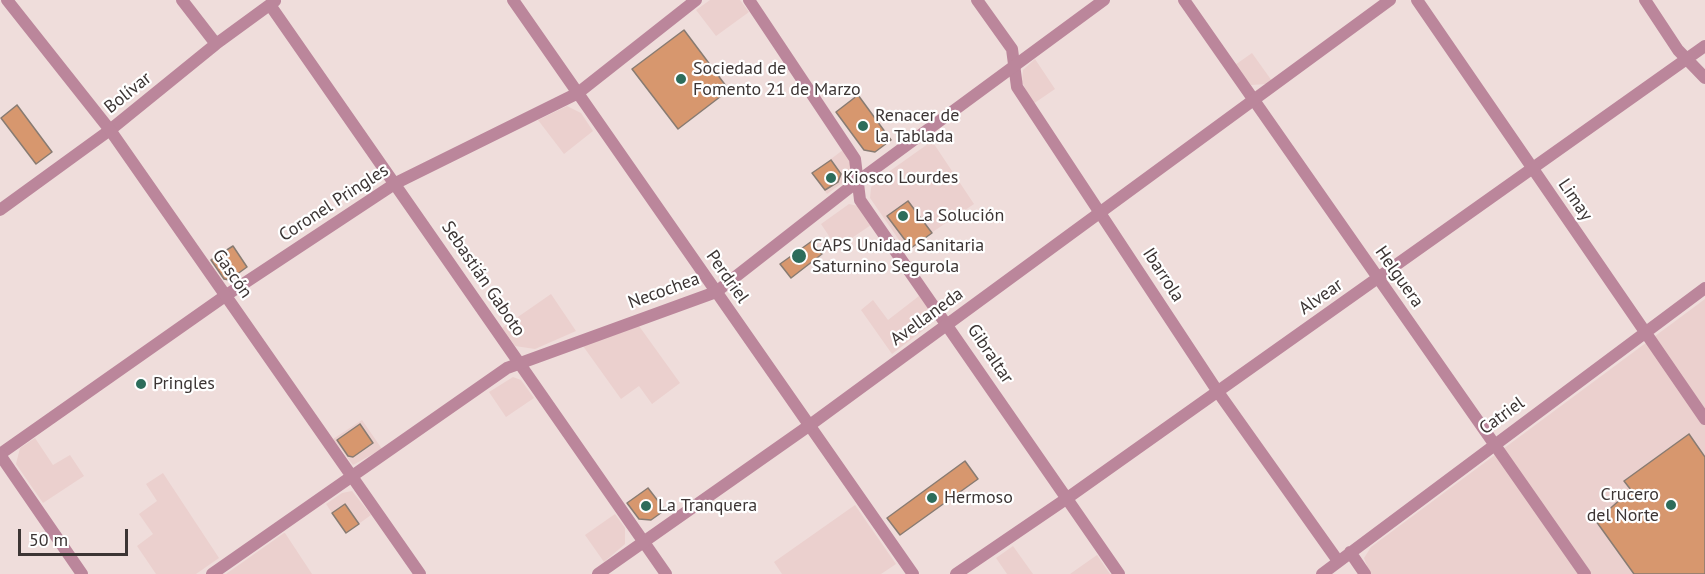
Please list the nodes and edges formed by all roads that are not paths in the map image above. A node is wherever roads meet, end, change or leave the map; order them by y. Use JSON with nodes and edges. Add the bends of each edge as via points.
{"nodes":[{"id":1,"x":7,"y":0,"type":"edge"},
{"id":2,"x":182,"y":0,"type":"edge"},
{"id":3,"x":513,"y":0,"type":"edge"},
{"id":4,"x":696,"y":0,"type":"edge"},
{"id":5,"x":748,"y":0,"type":"edge"},
{"id":6,"x":977,"y":0,"type":"edge"},
{"id":7,"x":1104,"y":0,"type":"edge"},
{"id":8,"x":1184,"y":0,"type":"edge"},
{"id":9,"x":1390,"y":0,"type":"edge"},
{"id":10,"x":1417,"y":0,"type":"edge"},
{"id":11,"x":1645,"y":0,"type":"edge"},
{"id":12,"x":273,"y":3,"type":"edge"},
{"id":13,"x":216,"y":44,"type":"junction"},
{"id":14,"x":1705,"y":46,"type":"edge"},
{"id":15,"x":1687,"y":59,"type":"junction"},
{"id":16,"x":1015,"y":68,"type":"junction"},
{"id":17,"x":1705,"y":78,"type":"edge"},
{"id":18,"x":578,"y":93,"type":"junction"},
{"id":19,"x":1255,"y":101,"type":"junction"},
{"id":20,"x":110,"y":130,"type":"junction"},
{"id":21,"x":1532,"y":168,"type":"junction"},
{"id":22,"x":858,"y":182,"type":"junction"},
{"id":23,"x":396,"y":183,"type":"junction"},
{"id":24,"x":0,"y":210,"type":"edge"},
{"id":25,"x":1101,"y":212,"type":"junction"},
{"id":26,"x":1378,"y":279,"type":"junction"},
{"id":27,"x":1705,"y":288,"type":"edge"},
{"id":28,"x":716,"y":292,"type":"junction"},
{"id":29,"x":225,"y":296,"type":"junction"},
{"id":30,"x":948,"y":324,"type":"junction"},
{"id":31,"x":1644,"y":334,"type":"junction"},
{"id":32,"x":519,"y":362,"type":"junction"},
{"id":33,"x":1218,"y":392,"type":"junction"},
{"id":34,"x":1705,"y":419,"type":"edge"},
{"id":35,"x":810,"y":426,"type":"junction"},
{"id":36,"x":1493,"y":445,"type":"junction"},
{"id":37,"x":0,"y":454,"type":"edge"},
{"id":38,"x":353,"y":477,"type":"junction"},
{"id":39,"x":1066,"y":499,"type":"junction"},
{"id":40,"x":643,"y":542,"type":"junction"},
{"id":41,"x":1350,"y":552,"type":"junction"},
{"id":42,"x":1338,"y":561,"type":"junction"},
{"id":43,"x":82,"y":574,"type":"edge"},
{"id":44,"x":213,"y":574,"type":"edge"},
{"id":45,"x":420,"y":574,"type":"edge"},
{"id":46,"x":598,"y":574,"type":"edge"},
{"id":47,"x":666,"y":574,"type":"edge"},
{"id":48,"x":913,"y":574,"type":"edge"},
{"id":49,"x":956,"y":574,"type":"edge"},
{"id":50,"x":1119,"y":574,"type":"edge"},
{"id":51,"x":1322,"y":574,"type":"edge"},
{"id":52,"x":1365,"y":574,"type":"edge"},
{"id":53,"x":1585,"y":574,"type":"edge"}],
"edges":[{"from":1,"to":20,"type":"street","name":"Gascón"},
{"from":2,"to":13,"type":"street"},
{"from":3,"to":18,"type":"street","name":"Perdriel"},
{"from":4,"to":18,"type":"street","name":"Coronel Pringles"},
{"from":5,"to":22,"type":"street","name":"Gibraltar","via":[[855,159]]},
{"from":6,"to":16,"type":"street","name":"Ibarrola","via":[[1012,49]]},
{"from":7,"to":16,"type":"street","name":"Necochea"},
{"from":8,"to":19,"type":"street","name":"Helguera"},
{"from":9,"to":19,"type":"street","name":"Avellaneda"},
{"from":10,"to":21,"type":"street","name":"Limay"},
{"from":11,"to":15,"type":"street"},
{"from":12,"to":13,"type":"street","name":"Bolívar"},
{"from":12,"to":23,"type":"street","name":"Sebastián Gaboto"},
{"from":13,"to":20,"type":"street","name":"Bolívar"},
{"from":14,"to":15,"type":"street","name":"Alvear"},
{"from":15,"to":17,"type":"street"},
{"from":15,"to":21,"type":"street","name":"Alvear"},
{"from":16,"to":22,"type":"street","name":"Necochea"},
{"from":16,"to":25,"type":"street","name":"Ibarrola","via":[[1017,87]]},
{"from":18,"to":23,"type":"street","name":"Coronel Pringles"},
{"from":18,"to":28,"type":"street","name":"Perdriel"},
{"from":19,"to":25,"type":"street","name":"Avellaneda"},
{"from":19,"to":26,"type":"street","name":"Helguera"},
{"from":20,"to":24,"type":"street","name":"Bolívar"},
{"from":20,"to":29,"type":"street","name":"Gascón"},
{"from":21,"to":26,"type":"street","name":"Alvear"},
{"from":21,"to":31,"type":"street","name":"Limay"},
{"from":22,"to":28,"type":"street","name":"Necochea"},
{"from":22,"to":30,"type":"street","name":"Gibraltar","via":[[860,200]]},
{"from":23,"to":29,"type":"street","name":"Coronel Pringles"},
{"from":23,"to":32,"type":"street","name":"Sebastián Gaboto"},
{"from":25,"to":30,"type":"street","name":"Avellaneda"},
{"from":25,"to":33,"type":"street","name":"Ibarrola"},
{"from":26,"to":33,"type":"street","name":"Alvear"},
{"from":26,"to":36,"type":"street","name":"Helguera"},
{"from":27,"to":31,"type":"street","name":"Catriel"},
{"from":28,"to":32,"type":"street","name":"Necochea"},
{"from":28,"to":35,"type":"street","name":"Perdriel"},
{"from":29,"to":37,"type":"street","name":"Coronel Pringles"},
{"from":29,"to":38,"type":"street","name":"Gascón"},
{"from":30,"to":35,"type":"street","name":"Avellaneda"},
{"from":30,"to":39,"type":"street","name":"Gibraltar"},
{"from":31,"to":34,"type":"street","name":"Limay"},
{"from":31,"to":36,"type":"street","name":"Catriel"},
{"from":32,"to":38,"type":"street","name":"Necochea"},
{"from":32,"to":40,"type":"street","name":"Sebastián Gaboto"},
{"from":33,"to":39,"type":"street","name":"Alvear"},
{"from":33,"to":42,"type":"street","name":"Ibarrola"},
{"from":35,"to":40,"type":"street","name":"Avellaneda"},
{"from":35,"to":48,"type":"street","name":"Perdriel"},
{"from":36,"to":41,"type":"street","name":"Catriel"},
{"from":36,"to":53,"type":"street","name":"Helguera"},
{"from":37,"to":43,"type":"street"},
{"from":38,"to":44,"type":"street","name":"Necochea"},
{"from":38,"to":45,"type":"street","name":"Gascón"},
{"from":39,"to":49,"type":"street","name":"Alvear"},
{"from":39,"to":50,"type":"street","name":"Gibraltar"},
{"from":40,"to":46,"type":"street","name":"Avellaneda"},
{"from":40,"to":47,"type":"street","name":"Sebastián Gaboto"},
{"from":41,"to":42,"type":"street","name":"Catriel"},
{"from":41,"to":52,"type":"street"},
{"from":42,"to":51,"type":"street","name":"Catriel"}]}
